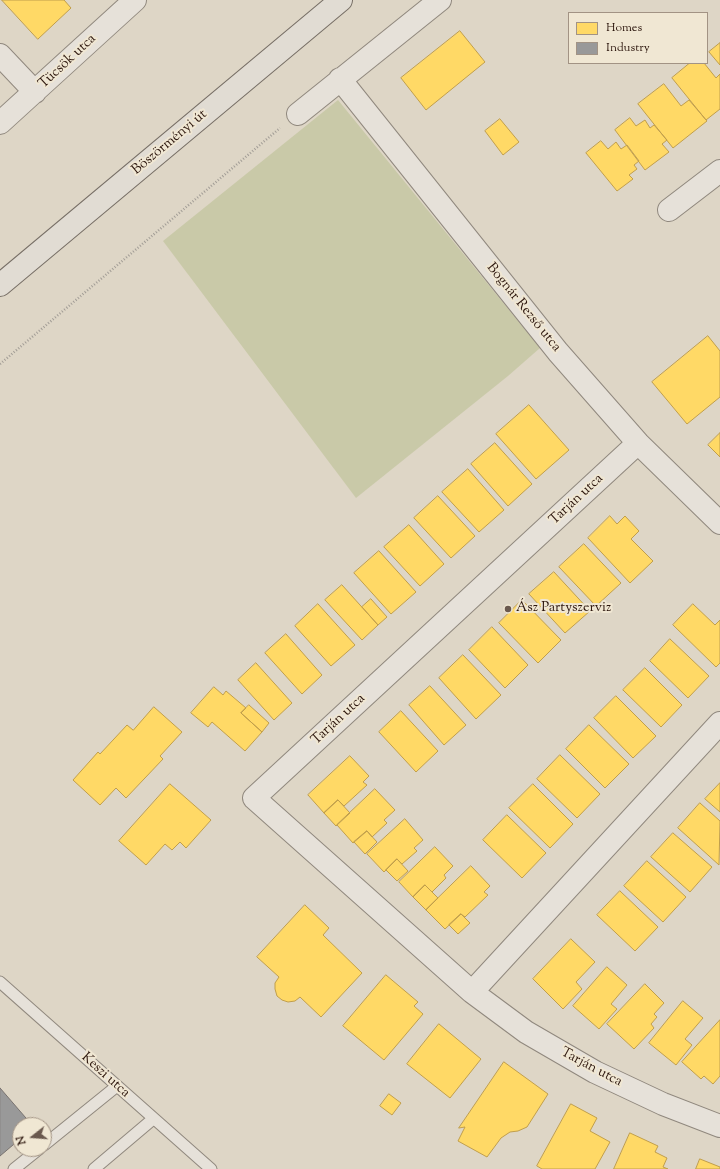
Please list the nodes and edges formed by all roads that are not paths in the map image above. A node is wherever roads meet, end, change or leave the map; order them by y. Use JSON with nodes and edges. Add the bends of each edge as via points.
{"nodes":[{"id":1,"x":135,"y":0,"type":"edge"},
{"id":2,"x":341,"y":0,"type":"edge"},
{"id":3,"x":440,"y":0,"type":"edge"},
{"id":4,"x":0,"y":55,"type":"edge"},
{"id":5,"x":340,"y":79,"type":"junction"},
{"id":6,"x":35,"y":92,"type":"junction"},
{"id":7,"x":298,"y":114,"type":"road end"},
{"id":8,"x":0,"y":123,"type":"edge"},
{"id":9,"x":720,"y":171,"type":"edge"},
{"id":10,"x":669,"y":210,"type":"dead end"},
{"id":11,"x":0,"y":285,"type":"edge"},
{"id":12,"x":638,"y":443,"type":"junction"},
{"id":13,"x":720,"y":524,"type":"edge"},
{"id":14,"x":720,"y":723,"type":"edge"},
{"id":15,"x":0,"y":982,"type":"edge"},
{"id":16,"x":472,"y":992,"type":"junction"},
{"id":17,"x":117,"y":1086,"type":"junction"},
{"id":18,"x":153,"y":1119,"type":"junction"},
{"id":19,"x":720,"y":1126,"type":"edge"},
{"id":20,"x":52,"y":1139,"type":"edge"},
{"id":21,"x":28,"y":1157,"type":"edge"},
{"id":22,"x":14,"y":1169,"type":"edge"},
{"id":23,"x":94,"y":1169,"type":"edge"},
{"id":24,"x":211,"y":1169,"type":"edge"}],
"edges":[{"from":1,"to":6,"type":"street","name":"Tücsök utca"},
{"from":2,"to":11,"type":"main road","name":"Böszörményi út"},
{"from":3,"to":5,"type":"street"},
{"from":4,"to":6,"type":"street"},
{"from":5,"to":7,"type":"street"},
{"from":5,"to":12,"type":"street","name":"Bognár Rezső utca","via":[[558,352]]},
{"from":6,"to":8,"type":"street","name":"Tücsök utca"},
{"from":9,"to":10,"type":"street"},
{"from":12,"to":13,"type":"street","name":"Bognár Rezső utca"},
{"from":12,"to":16,"type":"street","name":"Tarján utca","via":[[254,798]]},
{"from":14,"to":16,"type":"street"},
{"from":15,"to":17,"type":"lane","name":"Keszi utca"},
{"from":16,"to":19,"type":"street","name":"Tarján utca","via":[[526,1032],[595,1072],[663,1104]]},
{"from":17,"to":18,"type":"lane","name":"Keszi utca"},
{"from":17,"to":20,"type":"lane"},
{"from":18,"to":23,"type":"lane"},
{"from":18,"to":24,"type":"lane","name":"Keszi utca"},
{"from":21,"to":22,"type":"lane"}]}
